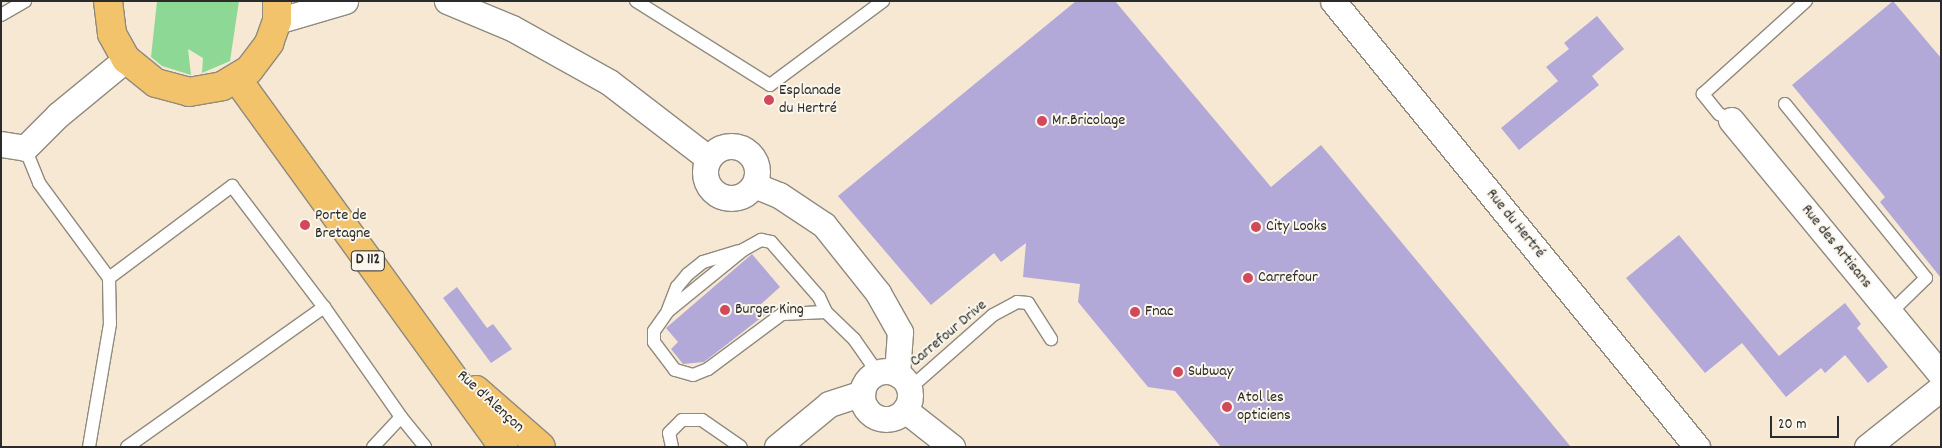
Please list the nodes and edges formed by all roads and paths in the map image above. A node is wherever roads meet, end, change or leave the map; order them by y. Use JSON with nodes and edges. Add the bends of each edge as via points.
{"nodes":[{"id":1,"x":25,"y":1,"type":"edge"},
{"id":2,"x":108,"y":1,"type":"edge"},
{"id":3,"x":345,"y":1,"type":"edge"},
{"id":4,"x":447,"y":1,"type":"edge"},
{"id":5,"x":636,"y":1,"type":"edge"},
{"id":6,"x":882,"y":1,"type":"edge"},
{"id":7,"x":1333,"y":1,"type":"edge"},
{"id":8,"x":1806,"y":1,"type":"edge"},
{"id":9,"x":277,"y":11,"type":"edge"},
{"id":10,"x":1,"y":15,"type":"edge"},
{"id":11,"x":126,"y":59,"type":"junction"},
{"id":12,"x":237,"y":79,"type":"junction"},
{"id":13,"x":1785,"y":104,"type":"dead end"},
{"id":14,"x":1731,"y":120,"type":"joint"},
{"id":15,"x":13,"y":146,"type":"edge"},
{"id":16,"x":708,"y":158,"type":"junction"},
{"id":17,"x":754,"y":184,"type":"junction"},
{"id":18,"x":109,"y":278,"type":"junction"},
{"id":19,"x":324,"y":307,"type":"junction"},
{"id":20,"x":826,"y":312,"type":"junction"},
{"id":21,"x":1890,"y":313,"type":"junction"},
{"id":22,"x":1051,"y":339,"type":"dead end"},
{"id":23,"x":440,"y":358,"type":"junction"},
{"id":24,"x":1941,"y":375,"type":"edge"},
{"id":25,"x":897,"y":386,"type":"junction"},
{"id":26,"x":1941,"y":388,"type":"edge"},
{"id":27,"x":862,"y":393,"type":"junction"},
{"id":28,"x":401,"y":417,"type":"junction"},
{"id":29,"x":89,"y":447,"type":"edge"},
{"id":30,"x":127,"y":447,"type":"edge"},
{"id":31,"x":374,"y":447,"type":"edge"},
{"id":32,"x":425,"y":447,"type":"edge"},
{"id":33,"x":503,"y":447,"type":"edge"},
{"id":34,"x":541,"y":447,"type":"edge"},
{"id":35,"x":672,"y":447,"type":"edge"},
{"id":36,"x":741,"y":447,"type":"edge"},
{"id":37,"x":778,"y":447,"type":"edge"},
{"id":38,"x":952,"y":447,"type":"edge"},
{"id":39,"x":1697,"y":447,"type":"edge"},
{"id":40,"x":1867,"y":447,"type":"edge"}],
"edges":[{"from":1,"to":10,"type":"lane"},
{"from":2,"to":11,"type":"main road","via":[[112,34]]},
{"from":3,"to":9,"type":"street"},
{"from":4,"to":16,"type":"street","via":[[512,28],[610,82]]},
{"from":5,"to":6,"type":"lane","via":[[770,85]]},
{"from":7,"to":39,"type":"street","name":"Rue du Hertré"},
{"from":8,"to":14,"type":"lane","via":[[1703,94],[1719,114]]},
{"from":9,"to":12,"type":"main road","via":[[260,59]]},
{"from":11,"to":12,"type":"main road","via":[[140,74],[172,89],[206,90]]},
{"from":11,"to":15,"type":"street","via":[[58,115]]},
{"from":12,"to":23,"type":"main road","name":"Rue d'Alençon","number":"D 112"},
{"from":13,"to":21,"type":"lane","via":[[1926,278]]},
{"from":14,"to":21,"type":"street","name":"Rue des Artisans"},
{"from":15,"to":18,"type":"lane"},
{"from":16,"to":17,"type":"street","via":[[722,147],[740,147],[748,151],[757,167]]},
{"from":16,"to":17,"type":"street","via":[[705,174],[718,194],[725,197],[742,195]]},
{"from":17,"to":25,"type":"street","via":[[780,195],[824,225],[878,293],[900,332]]},
{"from":18,"to":19,"type":"lane","via":[[232,186]]},
{"from":18,"to":29,"type":"lane","via":[[110,324]]},
{"from":19,"to":28,"type":"lane"},
{"from":19,"to":30,"type":"lane"},
{"from":20,"to":20,"type":"lane","via":[[820,297],[771,242],[761,240],[743,250],[668,312],[654,331],[654,342],[675,370],[694,375],[708,369],[782,314]]},
{"from":20,"to":25,"type":"lane"},
{"from":21,"to":24,"type":"street","name":"Rue des Artisans"},
{"from":22,"to":25,"type":"lane","name":"Carrefour Drive","via":[[1028,303],[1017,302],[992,315]]},
{"from":23,"to":33,"type":"main road","name":"Rue d'Alençon","number":"D 112"},
{"from":23,"to":34,"type":"main road","name":"Rue d'Alençon","number":"D 112"},
{"from":25,"to":27,"type":"street","via":[[866,381]]},
{"from":25,"to":27,"type":"street","via":[[892,419],[876,418],[865,407]]},
{"from":25,"to":38,"type":"street"},
{"from":26,"to":40,"type":"street"},
{"from":27,"to":37,"type":"street","via":[[829,404]]},
{"from":28,"to":31,"type":"lane"},
{"from":28,"to":32,"type":"lane"},
{"from":35,"to":36,"type":"lane","via":[[669,433],[682,420],[702,420]]}]}
